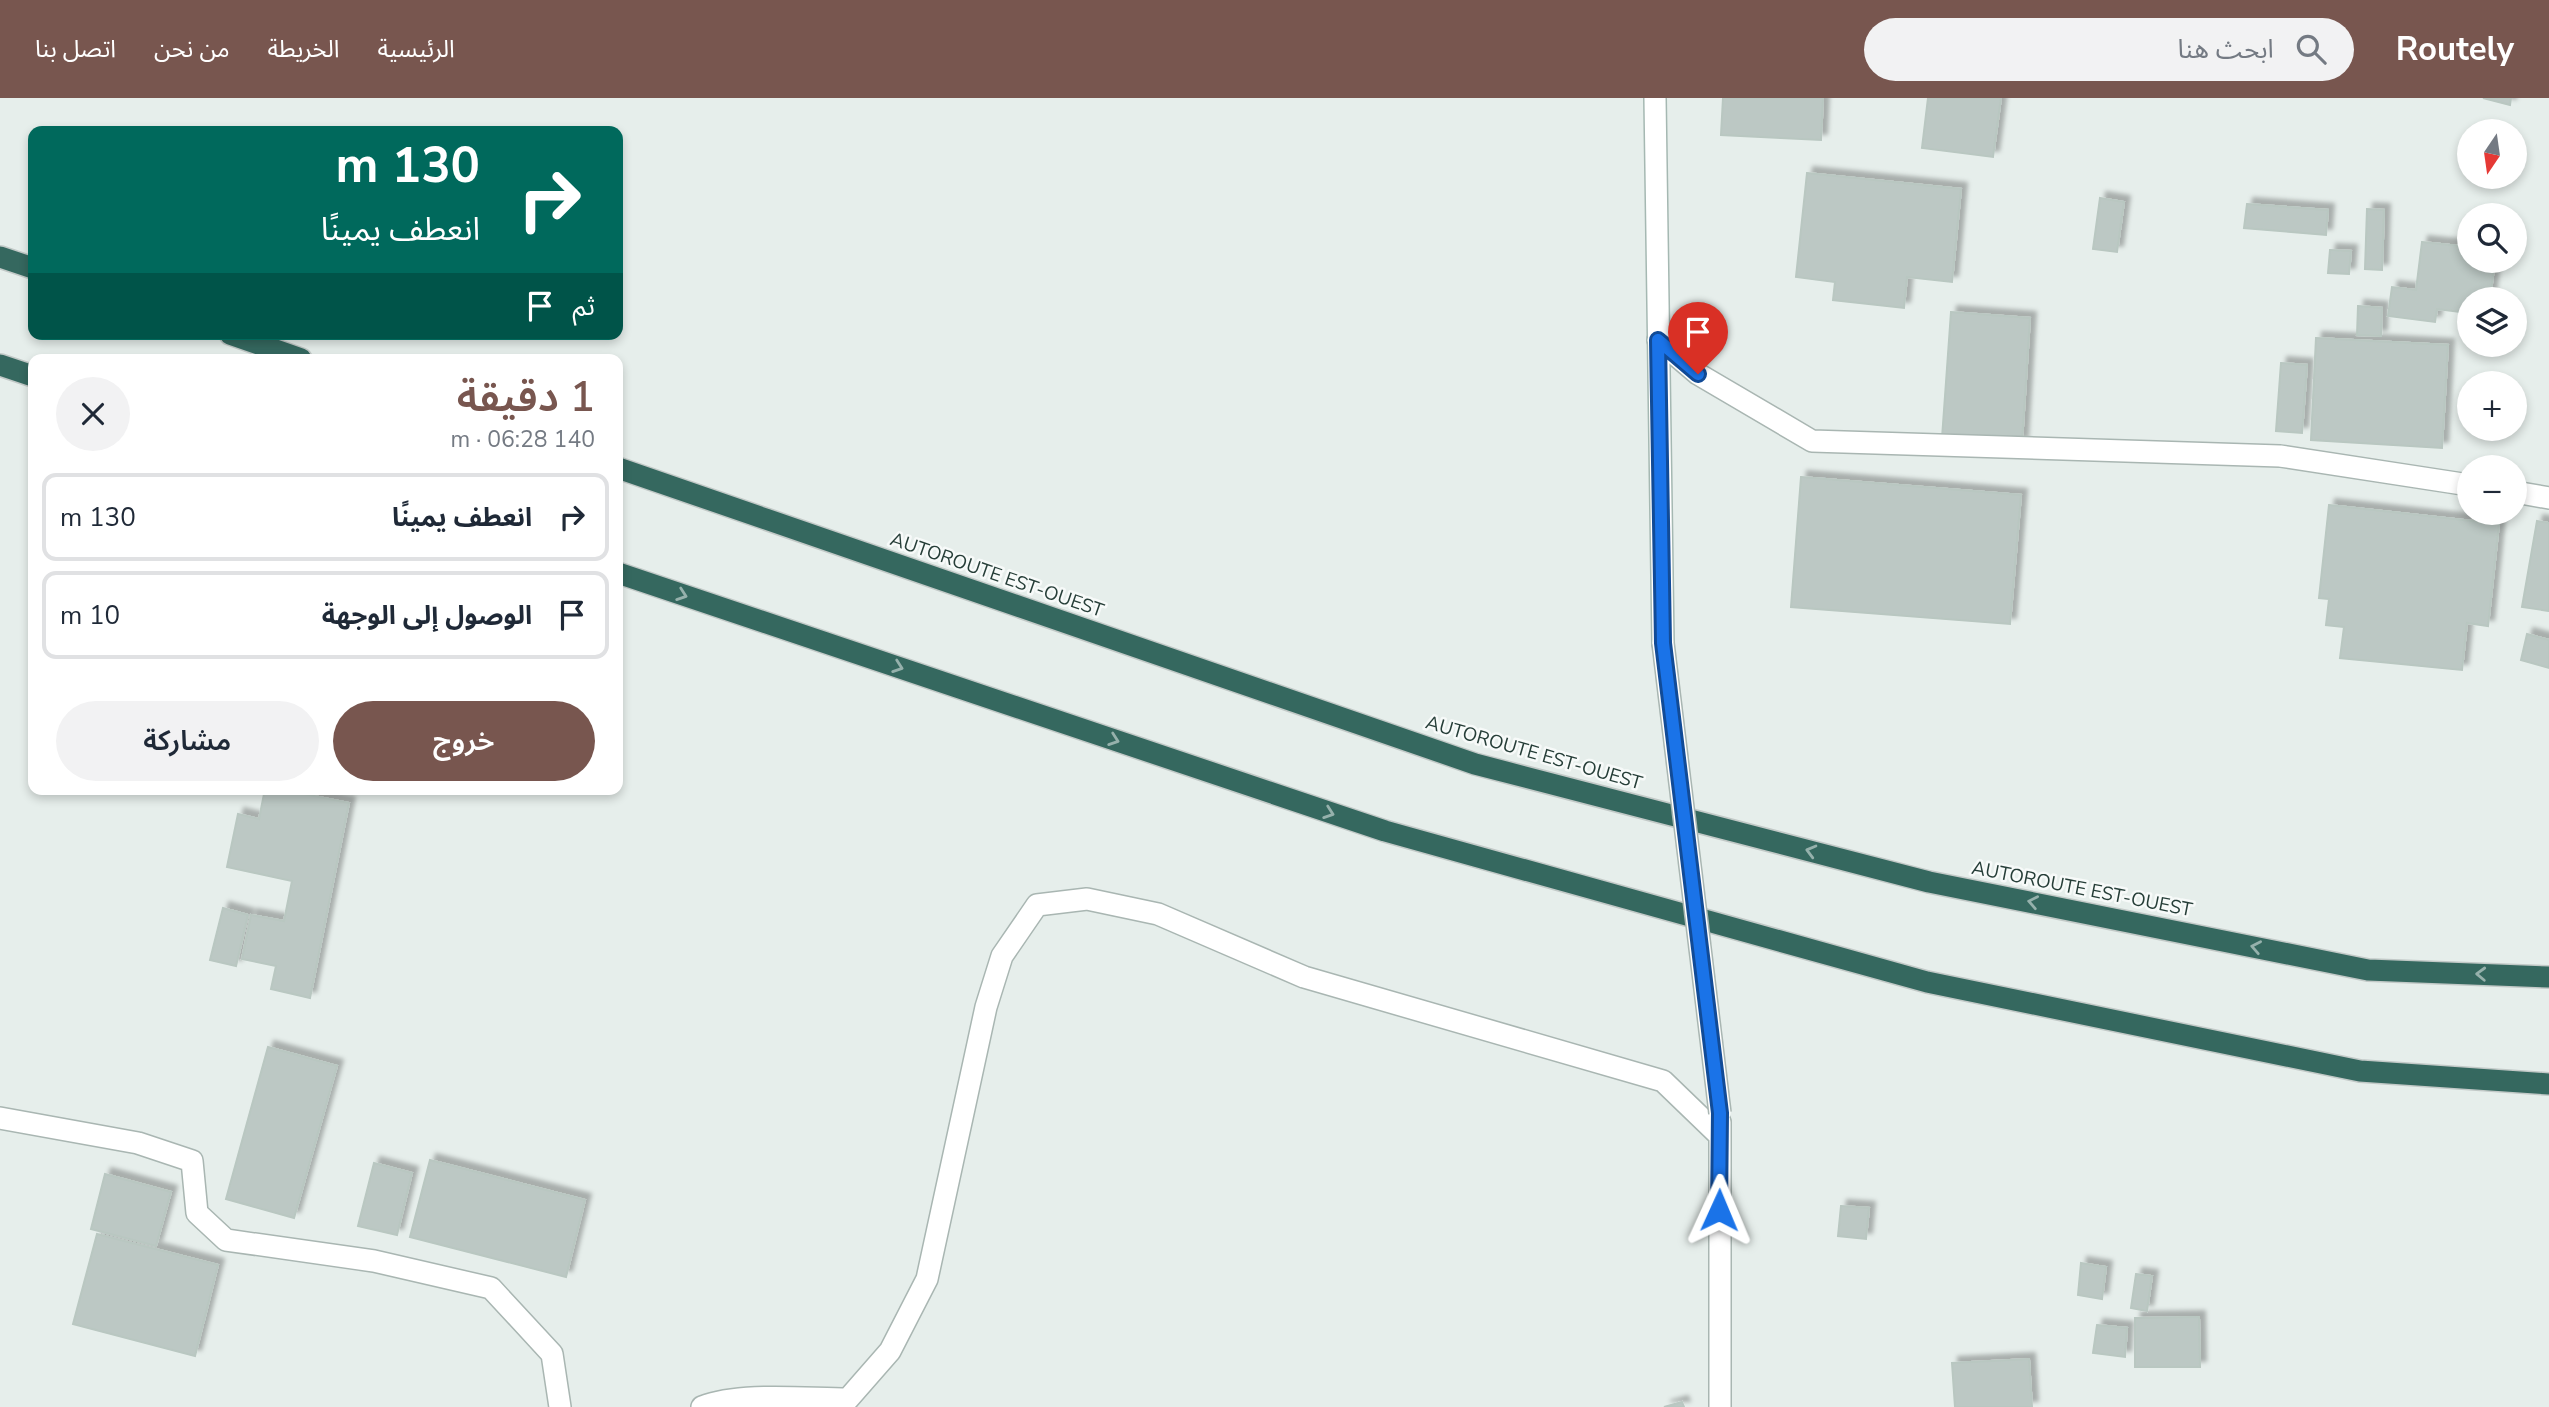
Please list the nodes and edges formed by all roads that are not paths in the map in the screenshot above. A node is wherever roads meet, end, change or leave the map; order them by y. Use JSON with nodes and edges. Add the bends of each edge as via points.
{"nodes":[{"id":1,"x":1655,"y":98,"type":"edge"},
{"id":2,"x":0,"y":257,"type":"edge"},
{"id":3,"x":28,"y":266,"type":"edge"},
{"id":4,"x":247,"y":340,"type":"edge"},
{"id":5,"x":1658,"y":340,"type":"junction"},
{"id":6,"x":287,"y":354,"type":"edge"},
{"id":7,"x":0,"y":365,"type":"edge"},
{"id":8,"x":28,"y":374,"type":"edge"},
{"id":9,"x":623,"y":470,"type":"edge"},
{"id":10,"x":2457,"y":483,"type":"edge"},
{"id":11,"x":2527,"y":494,"type":"edge"},
{"id":12,"x":2549,"y":498,"type":"edge"},
{"id":13,"x":623,"y":575,"type":"edge"},
{"id":14,"x":2549,"y":977,"type":"edge"},
{"id":15,"x":2549,"y":1084,"type":"edge"},
{"id":16,"x":0,"y":1118,"type":"edge"},
{"id":17,"x":1720,"y":1136,"type":"junction"},
{"id":18,"x":560,"y":1407,"type":"edge"},
{"id":19,"x":702,"y":1407,"type":"edge"},
{"id":20,"x":1720,"y":1407,"type":"edge"}],
"edges":[{"from":1,"to":5,"type":"street"},
{"from":2,"to":3,"type":"highway"},
{"from":4,"to":6,"type":"highway"},
{"from":5,"to":10,"type":"street","via":[[1698,374],[1812,441],[2280,456]]},
{"from":5,"to":17,"type":"street","bridge":true,"via":[[1663,643]]},
{"from":7,"to":8,"type":"highway"},
{"from":14,"to":9,"type":"highway","name":"AUTOROUTE EST-OUEST","one_way":true,"via":[[2342,965],[1929,882],[1475,764]]},
{"from":11,"to":12,"type":"street"},
{"from":13,"to":15,"type":"highway","one_way":true,"via":[[1385,831],[1927,982],[2360,1071]]},
{"from":16,"to":18,"type":"street","via":[[138,1143],[191,1161],[197,1213],[226,1240],[374,1261],[491,1288],[551,1354]]},
{"from":17,"to":19,"type":"street","via":[[1663,1082],[1304,977],[1158,914],[1087,899],[1037,905],[1002,956],[986,1007],[927,1279],[890,1351],[848,1399],[751,1399]]},
{"from":17,"to":20,"type":"street"}]}
